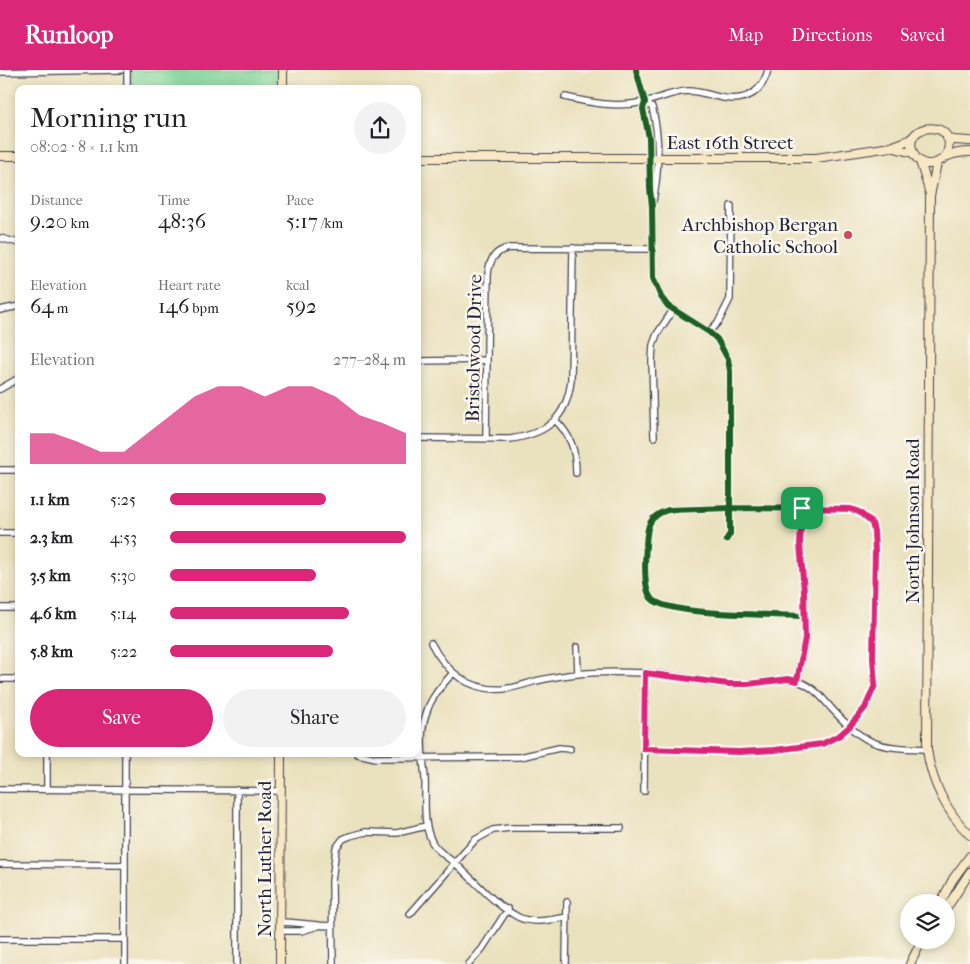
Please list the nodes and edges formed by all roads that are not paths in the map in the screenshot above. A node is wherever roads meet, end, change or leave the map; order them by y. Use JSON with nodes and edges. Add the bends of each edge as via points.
{"nodes":[{"id":1,"x":121,"y":70,"type":"edge"},
{"id":2,"x":127,"y":70,"type":"edge"},
{"id":3,"x":283,"y":70,"type":"edge"},
{"id":4,"x":636,"y":70,"type":"edge"},
{"id":5,"x":768,"y":70,"type":"edge"},
{"id":6,"x":0,"y":72,"type":"edge"},
{"id":7,"x":127,"y":85,"type":"edge"},
{"id":8,"x":283,"y":85,"type":"edge"},
{"id":9,"x":565,"y":97,"type":"dead end"},
{"id":10,"x":645,"y":102,"type":"junction"},
{"id":11,"x":914,"y":136,"type":"junction"},
{"id":12,"x":947,"y":138,"type":"junction"},
{"id":13,"x":970,"y":141,"type":"edge"},
{"id":14,"x":892,"y":147,"type":"junction"},
{"id":15,"x":970,"y":152,"type":"edge"},
{"id":16,"x":913,"y":153,"type":"junction"},
{"id":17,"x":0,"y":156,"type":"edge"},
{"id":18,"x":15,"y":156,"type":"edge"},
{"id":19,"x":945,"y":157,"type":"junction"},
{"id":20,"x":421,"y":158,"type":"edge"},
{"id":21,"x":653,"y":159,"type":"junction"},
{"id":22,"x":920,"y":161,"type":"junction"},
{"id":23,"x":937,"y":163,"type":"junction"},
{"id":24,"x":930,"y":196,"type":"junction"},
{"id":25,"x":731,"y":206,"type":"dead end"},
{"id":26,"x":0,"y":238,"type":"edge"},
{"id":27,"x":15,"y":242,"type":"edge"},
{"id":28,"x":573,"y":248,"type":"junction"},
{"id":29,"x":652,"y":249,"type":"junction"},
{"id":30,"x":15,"y":307,"type":"edge"},
{"id":31,"x":0,"y":310,"type":"edge"},
{"id":32,"x":673,"y":310,"type":"junction"},
{"id":33,"x":709,"y":332,"type":"junction"},
{"id":34,"x":487,"y":360,"type":"junction"},
{"id":35,"x":421,"y":361,"type":"edge"},
{"id":36,"x":15,"y":381,"type":"edge"},
{"id":37,"x":0,"y":390,"type":"edge"},
{"id":38,"x":555,"y":420,"type":"junction"},
{"id":39,"x":654,"y":437,"type":"dead end"},
{"id":40,"x":421,"y":438,"type":"edge"},
{"id":41,"x":486,"y":438,"type":"junction"},
{"id":42,"x":0,"y":470,"type":"edge"},
{"id":43,"x":15,"y":470,"type":"edge"},
{"id":44,"x":576,"y":473,"type":"dead end"},
{"id":45,"x":730,"y":508,"type":"junction"},
{"id":46,"x":802,"y":508,"type":"junction"},
{"id":47,"x":0,"y":533,"type":"edge"},
{"id":48,"x":15,"y":533,"type":"edge"},
{"id":49,"x":726,"y":540,"type":"dead end"},
{"id":50,"x":0,"y":608,"type":"edge"},
{"id":51,"x":15,"y":608,"type":"edge"},
{"id":52,"x":805,"y":616,"type":"junction"},
{"id":53,"x":431,"y":643,"type":"dead end"},
{"id":54,"x":577,"y":647,"type":"dead end"},
{"id":55,"x":453,"y":673,"type":"junction"},
{"id":56,"x":645,"y":673,"type":"junction"},
{"id":57,"x":578,"y":674,"type":"junction"},
{"id":58,"x":0,"y":679,"type":"edge"},
{"id":59,"x":15,"y":679,"type":"edge"},
{"id":60,"x":797,"y":681,"type":"junction"},
{"id":61,"x":849,"y":727,"type":"junction"},
{"id":62,"x":570,"y":749,"type":"dead end"},
{"id":63,"x":644,"y":749,"type":"junction"},
{"id":64,"x":927,"y":749,"type":"junction"},
{"id":65,"x":48,"y":757,"type":"edge"},
{"id":66,"x":125,"y":757,"type":"edge"},
{"id":67,"x":281,"y":757,"type":"edge"},
{"id":68,"x":372,"y":757,"type":"edge"},
{"id":69,"x":423,"y":758,"type":"junction"},
{"id":70,"x":0,"y":790,"type":"edge"},
{"id":71,"x":48,"y":790,"type":"junction"},
{"id":72,"x":125,"y":790,"type":"junction"},
{"id":73,"x":237,"y":790,"type":"junction"},
{"id":74,"x":281,"y":791,"type":"junction"},
{"id":75,"x":644,"y":791,"type":"dead end"},
{"id":76,"x":426,"y":826,"type":"junction"},
{"id":77,"x":621,"y":828,"type":"dead end"},
{"id":78,"x":970,"y":835,"type":"edge"},
{"id":79,"x":970,"y":856,"type":"edge"},
{"id":80,"x":454,"y":863,"type":"junction"},
{"id":81,"x":0,"y":864,"type":"edge"},
{"id":82,"x":125,"y":865,"type":"junction"},
{"id":83,"x":970,"y":872,"type":"edge"},
{"id":84,"x":945,"y":894,"type":"edge"},
{"id":85,"x":955,"y":894,"type":"edge"},
{"id":86,"x":567,"y":902,"type":"dead end"},
{"id":87,"x":508,"y":909,"type":"junction"},
{"id":88,"x":410,"y":914,"type":"dead end"},
{"id":89,"x":567,"y":917,"type":"junction"},
{"id":90,"x":332,"y":926,"type":"junction"},
{"id":91,"x":280,"y":927,"type":"junction"},
{"id":92,"x":0,"y":939,"type":"edge"},
{"id":93,"x":125,"y":939,"type":"junction"},
{"id":94,"x":918,"y":949,"type":"edge"},
{"id":95,"x":125,"y":964,"type":"edge"},
{"id":96,"x":237,"y":964,"type":"edge"},
{"id":97,"x":280,"y":964,"type":"edge"},
{"id":98,"x":332,"y":964,"type":"edge"},
{"id":99,"x":469,"y":964,"type":"edge"},
{"id":100,"x":566,"y":964,"type":"edge"},
{"id":101,"x":910,"y":964,"type":"edge"}],
"edges":[{"from":1,"to":6,"type":"street"},
{"from":2,"to":7,"type":"street"},
{"from":3,"to":8,"type":"main road"},
{"from":4,"to":10,"type":"street"},
{"from":5,"to":10,"type":"street","via":[[756,92],[740,99],[691,91],[676,92]]},
{"from":9,"to":10,"type":"street","via":[[607,105]]},
{"from":10,"to":21,"type":"street","via":[[643,109]]},
{"from":10,"to":21,"type":"street","via":[[652,107],[657,126]]},
{"from":11,"to":12,"type":"main road","via":[[920,130],[932,127],[941,130]]},
{"from":11,"to":14,"type":"main road","name":"East 16th Street"},
{"from":11,"to":16,"type":"main road"},
{"from":12,"to":13,"type":"main road"},
{"from":12,"to":19,"type":"main road"},
{"from":14,"to":16,"type":"main road","name":"East 16th Street"},
{"from":14,"to":21,"type":"main road","name":"East 16th Street","via":[[816,158]]},
{"from":15,"to":19,"type":"main road"},
{"from":16,"to":22,"type":"main road"},
{"from":17,"to":18,"type":"main road"},
{"from":19,"to":23,"type":"main road"},
{"from":20,"to":21,"type":"main road","name":"East 16th Street"},
{"from":21,"to":29,"type":"street","via":[[656,190],[652,206]]},
{"from":22,"to":23,"type":"main road"},
{"from":22,"to":24,"type":"main road","name":"North Johnson Road"},
{"from":23,"to":24,"type":"main road","name":"North Johnson Road"},
{"from":24,"to":64,"type":"main road","name":"North Johnson Road"},
{"from":25,"to":33,"type":"street","via":[[730,299],[719,321]]},
{"from":26,"to":27,"type":"street"},
{"from":28,"to":29,"type":"street"},
{"from":28,"to":34,"type":"street","name":"Bristolwood Drive","via":[[510,248],[498,251],[492,258],[488,266]]},
{"from":28,"to":38,"type":"street","via":[[571,380],[567,403]]},
{"from":29,"to":32,"type":"street","via":[[652,273],[656,287]]},
{"from":30,"to":31,"type":"street"},
{"from":32,"to":33,"type":"street"},
{"from":32,"to":39,"type":"street","via":[[653,345]]},
{"from":33,"to":45,"type":"street","via":[[723,349],[730,371]]},
{"from":34,"to":35,"type":"street"},
{"from":34,"to":41,"type":"street","name":"Bristolwood Drive"},
{"from":36,"to":37,"type":"street"},
{"from":38,"to":41,"type":"street","via":[[532,435],[510,439]]},
{"from":38,"to":44,"type":"street","via":[[574,447]]},
{"from":40,"to":41,"type":"street"},
{"from":42,"to":43,"type":"street"},
{"from":45,"to":46,"type":"street"},
{"from":45,"to":49,"type":"street","via":[[730,534]]},
{"from":45,"to":52,"type":"street","via":[[668,510],[653,518],[647,531],[645,554],[651,597],[664,605],[713,613]]},
{"from":46,"to":52,"type":"street","via":[[800,544]]},
{"from":46,"to":61,"type":"street","via":[[851,509],[872,523],[875,538],[875,685],[865,708]]},
{"from":47,"to":48,"type":"street"},
{"from":50,"to":51,"type":"street"},
{"from":52,"to":60,"type":"street","via":[[805,638]]},
{"from":53,"to":55,"type":"street","via":[[441,662]]},
{"from":54,"to":57,"type":"street"},
{"from":55,"to":57,"type":"street","via":[[472,684],[502,689]]},
{"from":55,"to":69,"type":"street","via":[[436,692],[426,712]]},
{"from":56,"to":57,"type":"street"},
{"from":56,"to":60,"type":"street","via":[[728,684]]},
{"from":56,"to":63,"type":"street"},
{"from":58,"to":59,"type":"street"},
{"from":60,"to":61,"type":"street","via":[[817,692]]},
{"from":61,"to":63,"type":"street","via":[[822,744],[775,750]]},
{"from":61,"to":64,"type":"street","via":[[883,747]]},
{"from":62,"to":69,"type":"street","via":[[559,748],[520,756]]},
{"from":63,"to":75,"type":"street"},
{"from":64,"to":78,"type":"main road","name":"North Johnson Road","via":[[935,785]]},
{"from":65,"to":71,"type":"street"},
{"from":66,"to":72,"type":"street"},
{"from":67,"to":74,"type":"main road","name":"North Luther Road"},
{"from":68,"to":69,"type":"street"},
{"from":69,"to":76,"type":"street"},
{"from":70,"to":71,"type":"street"},
{"from":71,"to":72,"type":"street"},
{"from":72,"to":73,"type":"street"},
{"from":72,"to":82,"type":"street"},
{"from":73,"to":74,"type":"street"},
{"from":73,"to":96,"type":"street"},
{"from":74,"to":91,"type":"main road","name":"North Luther Road"},
{"from":76,"to":80,"type":"street","via":[[433,844]]},
{"from":76,"to":90,"type":"street","via":[[397,833],[365,832],[343,840],[333,859]]},
{"from":77,"to":80,"type":"street","via":[[493,830],[475,840]]},
{"from":79,"to":84,"type":"main road"},
{"from":80,"to":87,"type":"street"},
{"from":80,"to":88,"type":"street"},
{"from":81,"to":82,"type":"street"},
{"from":82,"to":93,"type":"street"},
{"from":83,"to":85,"type":"main road"},
{"from":86,"to":89,"type":"street"},
{"from":87,"to":89,"type":"street","via":[[528,920]]},
{"from":87,"to":99,"type":"street"},
{"from":89,"to":100,"type":"street"},
{"from":90,"to":91,"type":"street","via":[[301,931]]},
{"from":90,"to":98,"type":"street"},
{"from":91,"to":97,"type":"main road","name":"North Luther Road"},
{"from":92,"to":93,"type":"street"},
{"from":93,"to":95,"type":"street"},
{"from":94,"to":101,"type":"main road"}]}
